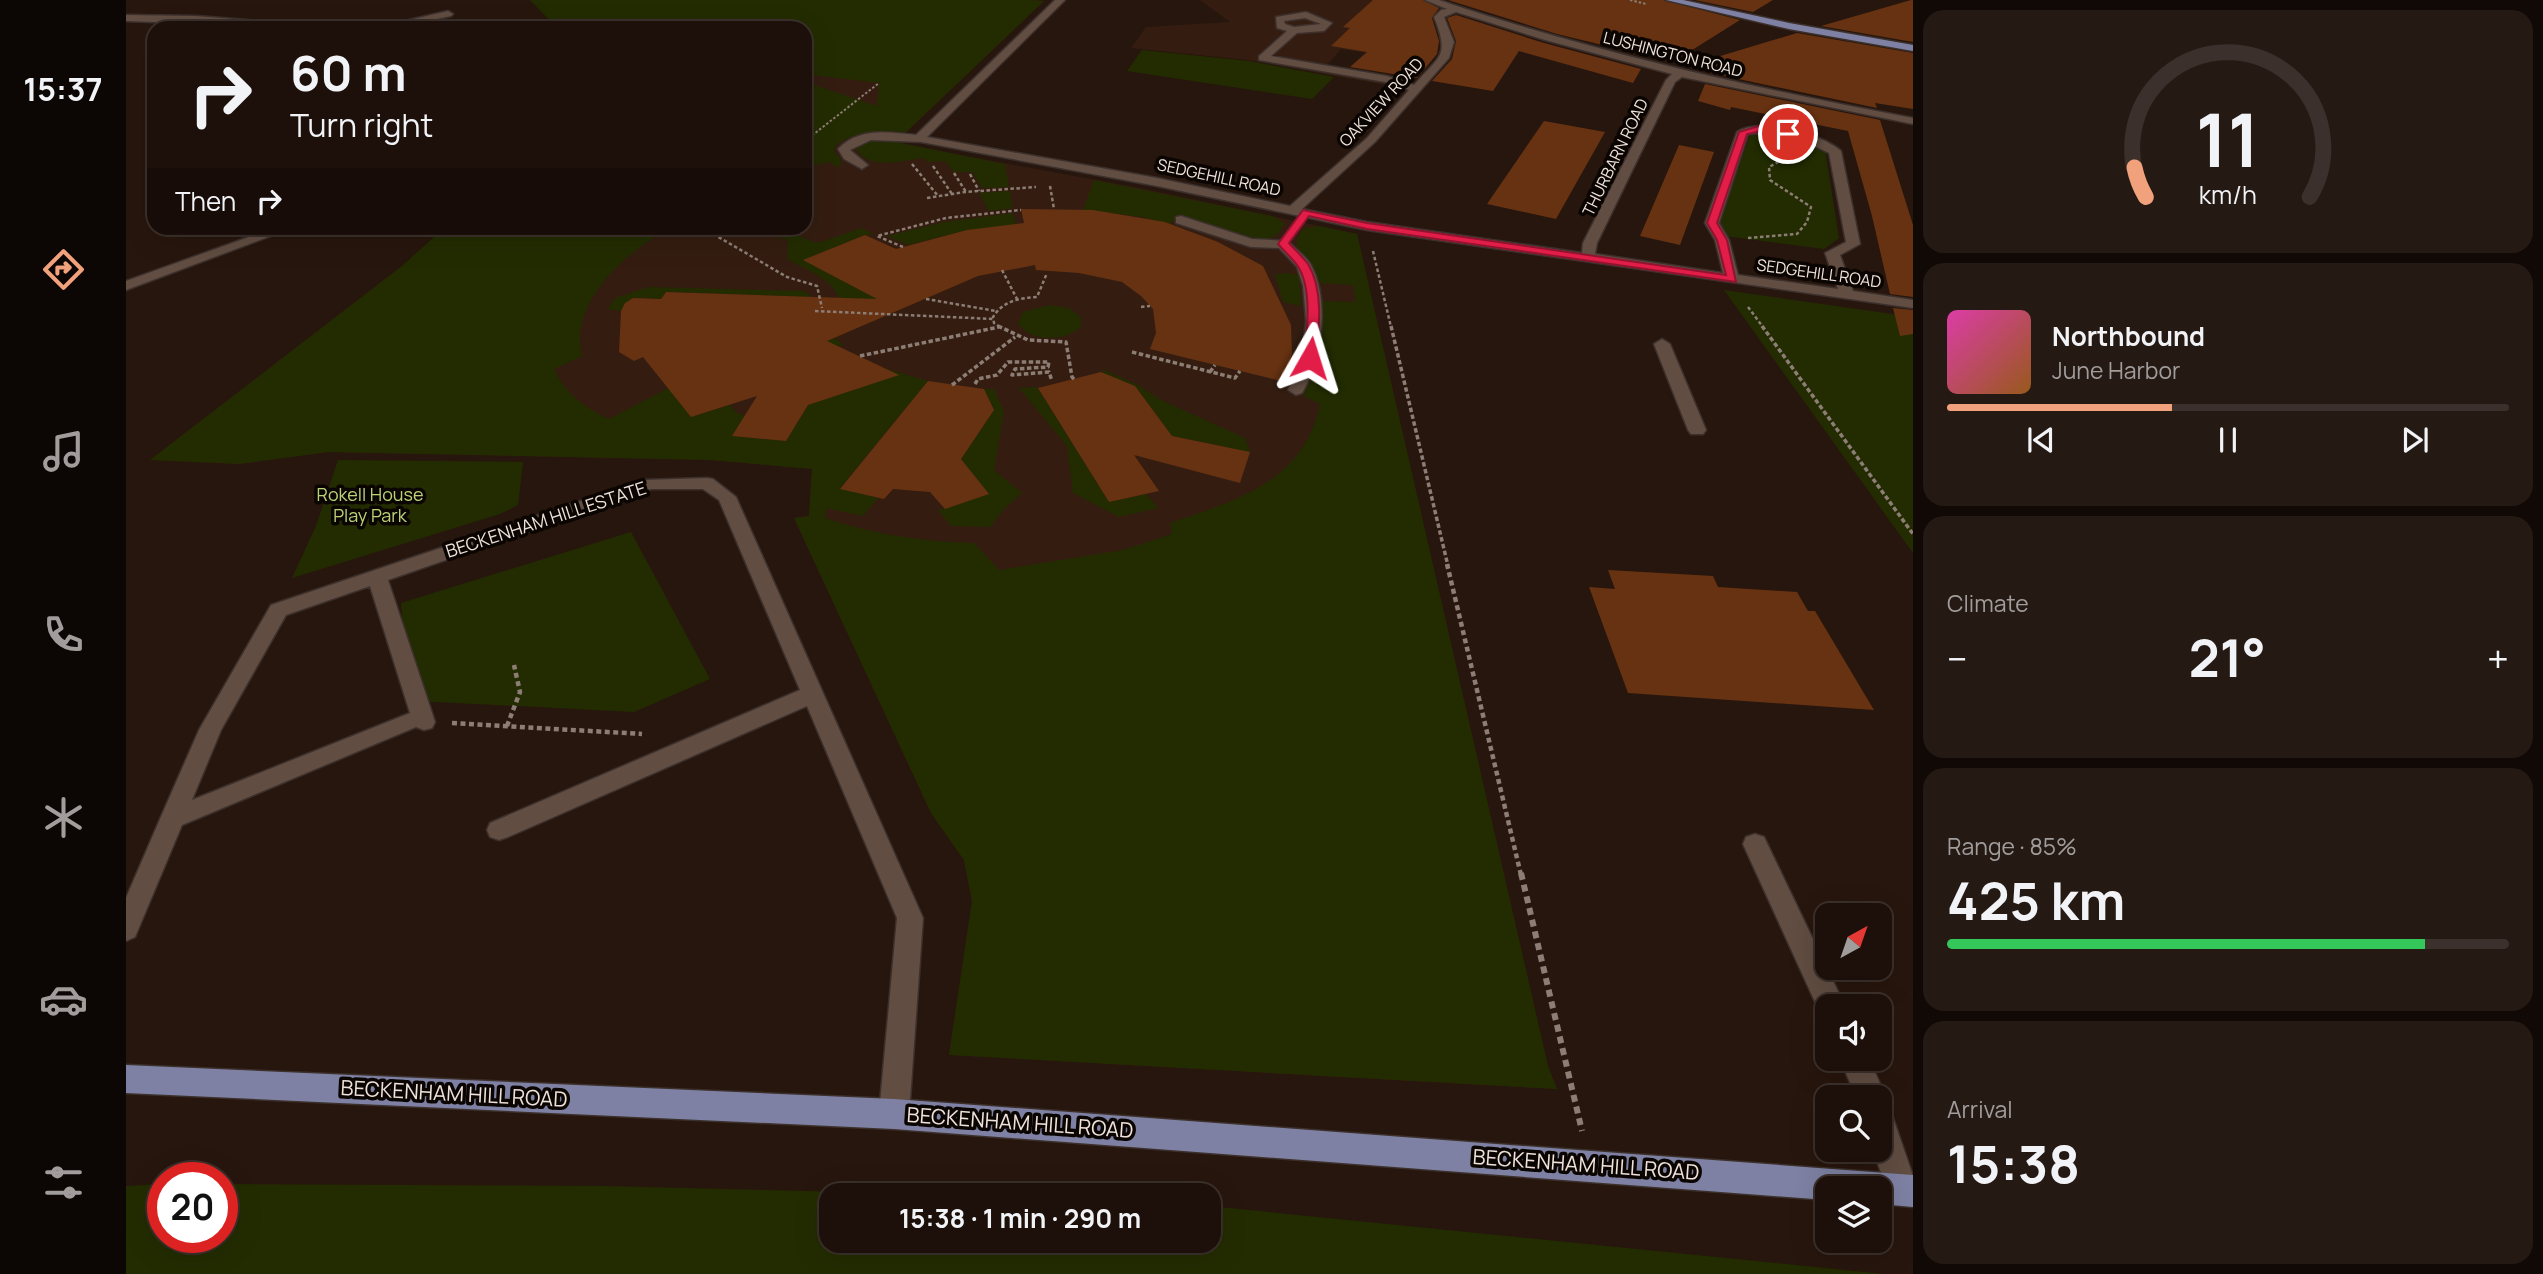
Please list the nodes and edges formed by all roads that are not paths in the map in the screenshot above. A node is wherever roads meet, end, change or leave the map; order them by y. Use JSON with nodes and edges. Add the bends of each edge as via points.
{"nodes":[{"id":1,"x":1059,"y":0,"type":"edge"},
{"id":2,"x":1430,"y":0,"type":"edge"},
{"id":3,"x":1674,"y":0,"type":"edge"},
{"id":4,"x":1699,"y":0,"type":"edge"},
{"id":5,"x":1456,"y":9,"type":"junction"},
{"id":6,"x":448,"y":14,"type":"dead end"},
{"id":7,"x":126,"y":18,"type":"edge"},
{"id":8,"x":222,"y":21,"type":"edge"},
{"id":9,"x":414,"y":21,"type":"edge"},
{"id":10,"x":1294,"y":30,"type":"dead end"},
{"id":11,"x":1913,"y":42,"type":"edge"},
{"id":12,"x":1913,"y":48,"type":"edge"},
{"id":13,"x":1679,"y":74,"type":"junction"},
{"id":14,"x":1417,"y":89,"type":"junction"},
{"id":15,"x":1913,"y":121,"type":"edge"},
{"id":16,"x":921,"y":139,"type":"junction"},
{"id":17,"x":862,"y":165,"type":"dead end"},
{"id":18,"x":1181,"y":220,"type":"dead end"},
{"id":19,"x":1294,"y":225,"type":"junction"},
{"id":20,"x":266,"y":235,"type":"edge"},
{"id":21,"x":1588,"y":259,"type":"junction"},
{"id":22,"x":166,"y":271,"type":"junction"},
{"id":23,"x":126,"y":274,"type":"edge"},
{"id":24,"x":1732,"y":279,"type":"junction"},
{"id":25,"x":126,"y":286,"type":"edge"},
{"id":26,"x":1847,"y":294,"type":"junction"},
{"id":27,"x":1913,"y":304,"type":"edge"},
{"id":28,"x":1662,"y":344,"type":"dead end"},
{"id":29,"x":1296,"y":390,"type":"dead end"},
{"id":30,"x":1697,"y":430,"type":"dead end"},
{"id":31,"x":377,"y":577,"type":"junction"},
{"id":32,"x":813,"y":694,"type":"junction"},
{"id":33,"x":172,"y":820,"type":"junction"},
{"id":34,"x":499,"y":830,"type":"dead end"},
{"id":35,"x":1755,"y":844,"type":"dead end"},
{"id":36,"x":126,"y":929,"type":"edge"},
{"id":37,"x":1825,"y":994,"type":"edge"},
{"id":38,"x":126,"y":1079,"type":"edge"},
{"id":39,"x":894,"y":1114,"type":"junction"},
{"id":40,"x":1892,"y":1152,"type":"edge"},
{"id":41,"x":1908,"y":1190,"type":"edge"}],
"edges":[{"from":1,"to":16,"type":"street"},
{"from":2,"to":5,"type":"street","name":"LUSHINGTON ROAD"},
{"from":3,"to":12,"type":"main road"},
{"from":4,"to":11,"type":"main road"},
{"from":5,"to":13,"type":"street","name":"LUSHINGTON ROAD"},
{"from":5,"to":14,"type":"street","name":"OAKVIEW ROAD","via":[[1439,17],[1449,42],[1445,55]]},
{"from":6,"to":9,"type":"street"},
{"from":7,"to":8,"type":"street"},
{"from":10,"to":14,"type":"street","via":[[1262,58],[1387,79]]},
{"from":13,"to":15,"type":"street","name":"LUSHINGTON ROAD"},
{"from":13,"to":21,"type":"street","name":"THURBARN ROAD","via":[[1671,80],[1590,243]]},
{"from":14,"to":19,"type":"street","name":"OAKVIEW ROAD"},
{"from":16,"to":17,"type":"street","name":"SEDGEHILL ROAD","via":[[860,138],[844,149]]},
{"from":16,"to":19,"type":"street","name":"SEDGEHILL ROAD","via":[[1144,179]]},
{"from":18,"to":19,"type":"street","via":[[1251,243]]},
{"from":19,"to":21,"type":"street","name":"SEDGEHILL ROAD","via":[[1367,226]]},
{"from":19,"to":29,"type":"street","via":[[1314,321],[1310,358]]},
{"from":20,"to":22,"type":"street"},
{"from":21,"to":24,"type":"street","name":"SEDGEHILL ROAD"},
{"from":22,"to":23,"type":"street"},
{"from":22,"to":25,"type":"street"},
{"from":24,"to":26,"type":"street","name":"SEDGEHILL ROAD"},
{"from":24,"to":26,"type":"street","via":[[1722,240],[1712,223],[1743,132],[1762,128],[1835,151],[1853,244],[1832,254]]},
{"from":26,"to":27,"type":"street","name":"SEDGEHILL ROAD"},
{"from":28,"to":30,"type":"street"},
{"from":31,"to":32,"type":"street","name":"BECKENHAM HILL ESTATE","via":[[649,484],[707,483],[727,497]]},
{"from":31,"to":33,"type":"street","name":"BECKENHAM HILL ESTATE","via":[[278,610],[210,730]]},
{"from":31,"to":33,"type":"street","via":[[416,721]]},
{"from":32,"to":34,"type":"street"},
{"from":32,"to":39,"type":"street","name":"BECKENHAM HILL ESTATE","via":[[911,918]]},
{"from":33,"to":36,"type":"street","name":"BECKENHAM HILL ESTATE"},
{"from":35,"to":37,"type":"street"},
{"from":38,"to":39,"type":"main road","name":"BECKENHAM HILL ROAD"},
{"from":39,"to":41,"type":"main road","name":"BECKENHAM HILL ROAD"},
{"from":40,"to":41,"type":"street"}]}
